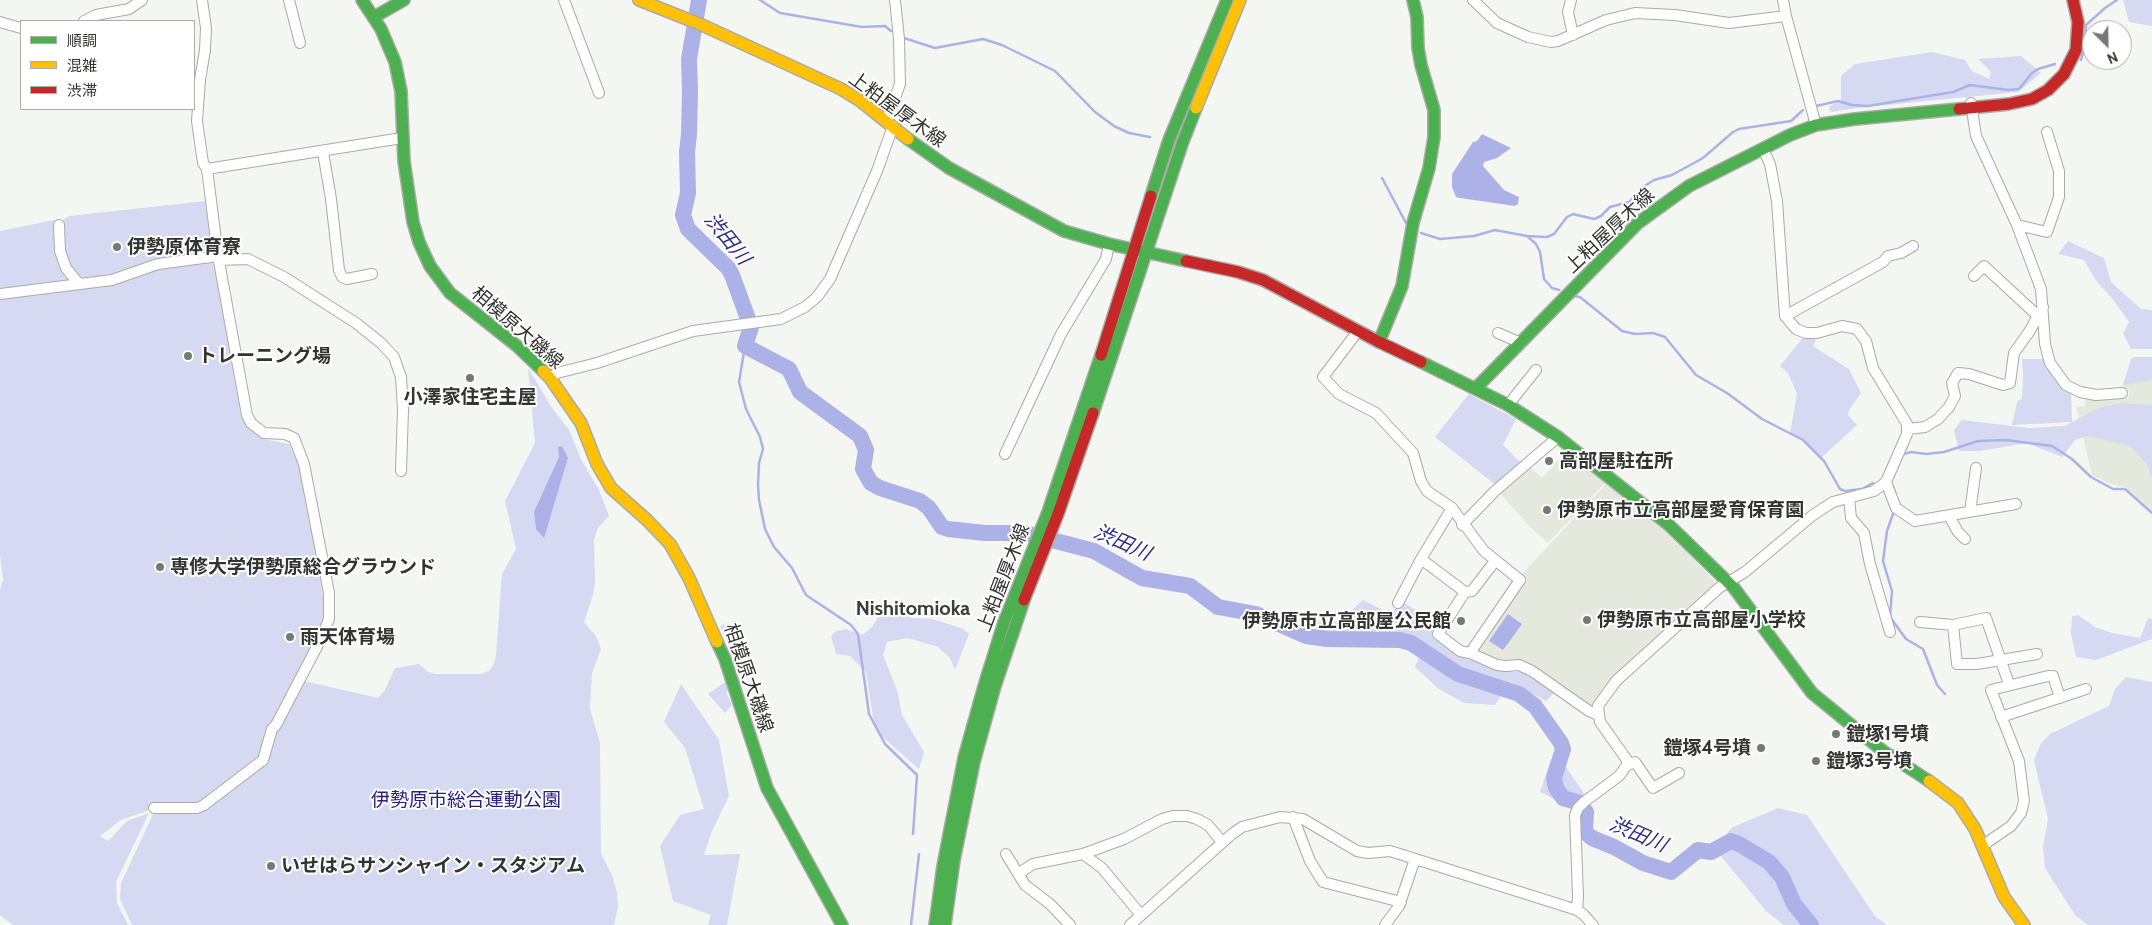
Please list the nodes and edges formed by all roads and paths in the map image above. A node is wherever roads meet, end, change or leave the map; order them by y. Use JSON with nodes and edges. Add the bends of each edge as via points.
{"nodes":[{"id":1,"x":142,"y":0,"type":"edge"},
{"id":2,"x":202,"y":0,"type":"edge"},
{"id":3,"x":290,"y":0,"type":"edge"},
{"id":4,"x":362,"y":0,"type":"edge"},
{"id":5,"x":404,"y":0,"type":"edge"},
{"id":6,"x":564,"y":0,"type":"edge"},
{"id":7,"x":639,"y":0,"type":"edge"},
{"id":8,"x":895,"y":0,"type":"edge"},
{"id":9,"x":1227,"y":0,"type":"edge"},
{"id":10,"x":1240,"y":0,"type":"edge"},
{"id":11,"x":1413,"y":0,"type":"edge"},
{"id":12,"x":1473,"y":0,"type":"edge"},
{"id":13,"x":1571,"y":0,"type":"edge"},
{"id":14,"x":1783,"y":0,"type":"edge"},
{"id":15,"x":2073,"y":0,"type":"edge"},
{"id":16,"x":1786,"y":16,"type":"junction"},
{"id":17,"x":374,"y":17,"type":"junction"},
{"id":18,"x":86,"y":20,"type":"edge"},
{"id":19,"x":0,"y":22,"type":"edge"},
{"id":20,"x":20,"y":28,"type":"edge"},
{"id":21,"x":1573,"y":35,"type":"junction"},
{"id":22,"x":296,"y":39,"type":"dead end"},
{"id":23,"x":599,"y":93,"type":"dead end"},
{"id":24,"x":1971,"y":106,"type":"junction"},
{"id":25,"x":890,"y":123,"type":"junction"},
{"id":26,"x":1816,"y":126,"type":"junction"},
{"id":27,"x":2047,"y":132,"type":"dead end"},
{"id":28,"x":402,"y":138,"type":"junction"},
{"id":29,"x":1763,"y":149,"type":"junction"},
{"id":30,"x":323,"y":152,"type":"junction"},
{"id":31,"x":207,"y":169,"type":"junction"},
{"id":32,"x":59,"y":225,"type":"dead end"},
{"id":33,"x":2018,"y":225,"type":"junction"},
{"id":34,"x":1109,"y":244,"type":"junction"},
{"id":35,"x":1913,"y":246,"type":"dead end"},
{"id":36,"x":1133,"y":250,"type":"junction"},
{"id":37,"x":1146,"y":252,"type":"junction"},
{"id":38,"x":219,"y":258,"type":"junction"},
{"id":39,"x":372,"y":274,"type":"dead end"},
{"id":40,"x":1974,"y":276,"type":"dead end"},
{"id":41,"x":79,"y":284,"type":"junction"},
{"id":42,"x":0,"y":294,"type":"edge"},
{"id":43,"x":2041,"y":312,"type":"junction"},
{"id":44,"x":1785,"y":316,"type":"junction"},
{"id":45,"x":1358,"y":331,"type":"junction"},
{"id":46,"x":1498,"y":333,"type":"dead end"},
{"id":47,"x":1379,"y":342,"type":"junction"},
{"id":48,"x":1521,"y":343,"type":"junction"},
{"id":49,"x":1536,"y":370,"type":"dead end"},
{"id":50,"x":550,"y":378,"type":"junction"},
{"id":51,"x":1476,"y":388,"type":"junction"},
{"id":52,"x":2122,"y":393,"type":"dead end"},
{"id":53,"x":1508,"y":405,"type":"junction"},
{"id":54,"x":1908,"y":429,"type":"junction"},
{"id":55,"x":1558,"y":437,"type":"junction"},
{"id":56,"x":1005,"y":454,"type":"dead end"},
{"id":57,"x":1976,"y":468,"type":"dead end"},
{"id":58,"x":401,"y":472,"type":"dead end"},
{"id":59,"x":1886,"y":482,"type":"junction"},
{"id":60,"x":1849,"y":498,"type":"junction"},
{"id":61,"x":2016,"y":504,"type":"dead end"},
{"id":62,"x":1452,"y":508,"type":"junction"},
{"id":63,"x":1970,"y":512,"type":"junction"},
{"id":64,"x":1053,"y":513,"type":"junction"},
{"id":65,"x":1949,"y":516,"type":"junction"},
{"id":66,"x":1462,"y":525,"type":"junction"},
{"id":67,"x":1965,"y":539,"type":"dead end"},
{"id":68,"x":1037,"y":553,"type":"junction"},
{"id":69,"x":1421,"y":559,"type":"junction"},
{"id":70,"x":1495,"y":561,"type":"junction"},
{"id":71,"x":1727,"y":582,"type":"junction"},
{"id":72,"x":1465,"y":592,"type":"junction"},
{"id":73,"x":1398,"y":603,"type":"dead end"},
{"id":74,"x":1920,"y":622,"type":"dead end"},
{"id":75,"x":1953,"y":625,"type":"junction"},
{"id":76,"x":1890,"y":632,"type":"dead end"},
{"id":77,"x":1470,"y":653,"type":"junction"},
{"id":78,"x":2038,"y":654,"type":"dead end"},
{"id":79,"x":2002,"y":660,"type":"junction"},
{"id":80,"x":2009,"y":684,"type":"junction"},
{"id":81,"x":2086,"y":690,"type":"dead end"},
{"id":82,"x":2060,"y":698,"type":"junction"},
{"id":83,"x":1598,"y":715,"type":"junction"},
{"id":84,"x":2002,"y":717,"type":"junction"},
{"id":85,"x":1627,"y":765,"type":"junction"},
{"id":86,"x":1679,"y":774,"type":"dead end"},
{"id":87,"x":154,"y":808,"type":"dead end"},
{"id":88,"x":1292,"y":817,"type":"junction"},
{"id":89,"x":1222,"y":842,"type":"junction"},
{"id":90,"x":1982,"y":846,"type":"junction"},
{"id":91,"x":1006,"y":854,"type":"dead end"},
{"id":92,"x":1083,"y":854,"type":"junction"},
{"id":93,"x":1415,"y":859,"type":"junction"},
{"id":94,"x":1018,"y":874,"type":"junction"},
{"id":95,"x":1401,"y":902,"type":"junction"},
{"id":96,"x":1577,"y":910,"type":"junction"},
{"id":97,"x":1140,"y":915,"type":"junction"},
{"id":98,"x":842,"y":925,"type":"edge"},
{"id":99,"x":935,"y":925,"type":"edge"},
{"id":100,"x":945,"y":925,"type":"edge"},
{"id":101,"x":1070,"y":925,"type":"edge"},
{"id":102,"x":1130,"y":925,"type":"edge"},
{"id":103,"x":1385,"y":925,"type":"edge"},
{"id":104,"x":1593,"y":925,"type":"edge"},
{"id":105,"x":2024,"y":925,"type":"edge"}],
"edges":[{"from":1,"to":18,"type":"street","via":[[128,9]]},
{"from":2,"to":31,"type":"street","via":[[206,28],[197,121],[203,163]]},
{"from":3,"to":22,"type":"street"},
{"from":4,"to":17,"type":"main road","name":"相模原大磯線"},
{"from":5,"to":17,"type":"main road"},
{"from":6,"to":23,"type":"street"},
{"from":7,"to":25,"type":"main road","name":"上粕屋厚木線","via":[[687,18],[841,89]]},
{"from":8,"to":25,"type":"street","via":[[900,84]]},
{"from":9,"to":36,"type":"main road","name":"上粕屋厚木線","via":[[1169,140]]},
{"from":10,"to":37,"type":"main road","name":"上粕屋厚木線","via":[[1182,144]]},
{"from":11,"to":47,"type":"main road","via":[[1421,66],[1434,110],[1434,137],[1402,286]]},
{"from":12,"to":21,"type":"street","via":[[1497,23],[1528,37],[1551,42]]},
{"from":13,"to":21,"type":"street","via":[[1568,12]]},
{"from":14,"to":16,"type":"street"},
{"from":15,"to":24,"type":"main road","name":"上粕屋厚木線","via":[[2078,32],[2076,50],[2064,74],[2048,90],[2032,99]]},
{"from":16,"to":21,"type":"street","via":[[1729,23],[1635,13],[1606,20]]},
{"from":16,"to":26,"type":"street"},
{"from":17,"to":28,"type":"main road","name":"相模原大磯線","via":[[398,72]]},
{"from":19,"to":20,"type":"street"},
{"from":24,"to":26,"type":"main road","name":"上粕屋厚木線"},
{"from":24,"to":33,"type":"street","via":[[1976,136]]},
{"from":25,"to":34,"type":"main road","name":"上粕屋厚木線","via":[[949,168],[1040,219],[1064,231]]},
{"from":25,"to":50,"type":"street","via":[[877,171],[829,280],[805,307],[763,322],[693,331],[557,373]]},
{"from":26,"to":29,"type":"main road","name":"上粕屋厚木線"},
{"from":27,"to":33,"type":"street","via":[[2059,171],[2059,197],[2047,232]]},
{"from":28,"to":30,"type":"street"},
{"from":28,"to":50,"type":"main road","name":"相模原大磯線","via":[[413,222],[430,266],[450,294],[517,346]]},
{"from":29,"to":44,"type":"street","via":[[1770,164],[1777,201]]},
{"from":29,"to":48,"type":"main road","name":"上粕屋厚木線","via":[[1689,186],[1638,223]]},
{"from":30,"to":31,"type":"street"},
{"from":30,"to":39,"type":"street","via":[[339,270],[342,277],[348,279]]},
{"from":31,"to":38,"type":"street"},
{"from":32,"to":41,"type":"street","via":[[60,251],[66,268]]},
{"from":33,"to":43,"type":"street","via":[[2041,289]]},
{"from":34,"to":36,"type":"main road","name":"上粕屋厚木線"},
{"from":34,"to":56,"type":"street","via":[[1106,259],[1061,334]]},
{"from":35,"to":44,"type":"street","via":[[1873,264]]},
{"from":36,"to":37,"type":"main road","name":"上粕屋厚木線"},
{"from":36,"to":64,"type":"main road","name":"上粕屋厚木線"},
{"from":37,"to":45,"type":"main road","name":"上粕屋厚木線","via":[[1262,280]]},
{"from":37,"to":64,"type":"main road","name":"上粕屋厚木線","via":[[1108,372]]},
{"from":38,"to":41,"type":"street","via":[[158,264],[112,280]]},
{"from":38,"to":58,"type":"street","via":[[248,259],[284,277],[356,323],[394,357],[401,377]]},
{"from":38,"to":87,"type":"street","via":[[247,415],[251,423],[264,433],[294,438],[304,464],[329,593],[329,619],[272,729],[263,760],[204,805],[197,808]]},
{"from":40,"to":43,"type":"street","via":[[1987,263]]},
{"from":41,"to":42,"type":"street"},
{"from":43,"to":52,"type":"street","via":[[2050,363],[2066,384],[2080,392],[2096,395]]},
{"from":43,"to":54,"type":"street","via":[[2014,353],[2010,383],[2003,385],[1958,373],[1952,383],[1955,396],[1949,407],[1924,427]]},
{"from":44,"to":54,"type":"street","via":[[1796,329],[1806,333],[1842,326],[1857,329],[1866,341],[1873,368]]},
{"from":45,"to":47,"type":"main road","name":"上粕屋厚木線"},
{"from":45,"to":62,"type":"street","via":[[1323,377],[1339,394],[1376,413],[1413,453],[1427,490]]},
{"from":46,"to":48,"type":"street"},
{"from":47,"to":51,"type":"main road","name":"上粕屋厚木線"},
{"from":48,"to":51,"type":"main road","name":"上粕屋厚木線"},
{"from":49,"to":53,"type":"street"},
{"from":50,"to":98,"type":"main road","name":"相模原大磯線","via":[[581,423],[597,464],[611,488],[658,531],[680,560],[725,659],[767,788]]},
{"from":51,"to":53,"type":"main road"},
{"from":53,"to":55,"type":"main road"},
{"from":54,"to":59,"type":"street"},
{"from":55,"to":66,"type":"street","via":[[1495,491]]},
{"from":55,"to":71,"type":"main road","via":[[1669,525]]},
{"from":57,"to":63,"type":"street"},
{"from":59,"to":60,"type":"street","via":[[1874,491]]},
{"from":59,"to":65,"type":"street","via":[[1896,508],[1909,518],[1920,520]]},
{"from":60,"to":71,"type":"street","via":[[1832,502],[1813,515],[1742,575]]},
{"from":60,"to":76,"type":"street","via":[[1851,518],[1864,533]]},
{"from":61,"to":63,"type":"street"},
{"from":62,"to":66,"type":"street"},
{"from":62,"to":69,"type":"street"},
{"from":63,"to":65,"type":"street"},
{"from":64,"to":68,"type":"main road","name":"上粕屋厚木線"},
{"from":65,"to":67,"type":"street"},
{"from":66,"to":70,"type":"street"},
{"from":68,"to":99,"type":"main road","name":"上粕屋厚木線","via":[[1004,622],[964,758]]},
{"from":68,"to":100,"type":"main road","name":"上粕屋厚木線","via":[[974,762],[954,860]]},
{"from":69,"to":72,"type":"street"},
{"from":69,"to":73,"type":"street"},
{"from":70,"to":72,"type":"street","via":[[1472,591]]},
{"from":70,"to":77,"type":"street","via":[[1520,580]]},
{"from":71,"to":83,"type":"street","via":[[1616,681],[1598,706]]},
{"from":71,"to":90,"type":"main road","via":[[1812,693],[1882,751],[1953,799],[1971,821]]},
{"from":72,"to":77,"type":"street","via":[[1438,634],[1460,652]]},
{"from":74,"to":75,"type":"street"},
{"from":75,"to":79,"type":"street","via":[[1986,618]]},
{"from":75,"to":79,"type":"street","via":[[1957,664]]},
{"from":77,"to":83,"type":"street","via":[[1496,665],[1519,665],[1532,671]]},
{"from":78,"to":79,"type":"street"},
{"from":79,"to":80,"type":"street"},
{"from":80,"to":82,"type":"street","via":[[2053,676]]},
{"from":80,"to":84,"type":"street","via":[[1991,690]]},
{"from":81,"to":82,"type":"street"},
{"from":82,"to":84,"type":"street"},
{"from":83,"to":85,"type":"street","via":[[1627,760]]},
{"from":84,"to":90,"type":"street","via":[[2018,761],[2023,807],[2010,826]]},
{"from":85,"to":86,"type":"street","via":[[1635,762],[1652,788],[1670,783]]},
{"from":85,"to":96,"type":"street","via":[[1619,776],[1581,805],[1575,815]]},
{"from":88,"to":89,"type":"street","via":[[1274,818],[1242,827]]},
{"from":88,"to":93,"type":"street","via":[[1303,819],[1357,851],[1390,851]]},
{"from":88,"to":95,"type":"street","via":[[1310,861],[1323,882]]},
{"from":89,"to":92,"type":"street","via":[[1208,825],[1197,819],[1173,816]]},
{"from":89,"to":97,"type":"street"},
{"from":90,"to":105,"type":"main road","via":[[2004,896]]},
{"from":91,"to":94,"type":"street"},
{"from":92,"to":94,"type":"street","via":[[1033,864]]},
{"from":92,"to":97,"type":"street","via":[[1102,868]]},
{"from":93,"to":95,"type":"street"},
{"from":93,"to":96,"type":"street"},
{"from":94,"to":101,"type":"street","via":[[1025,885]]},
{"from":95,"to":103,"type":"street"},
{"from":96,"to":104,"type":"street"},
{"from":97,"to":102,"type":"street"}]}
